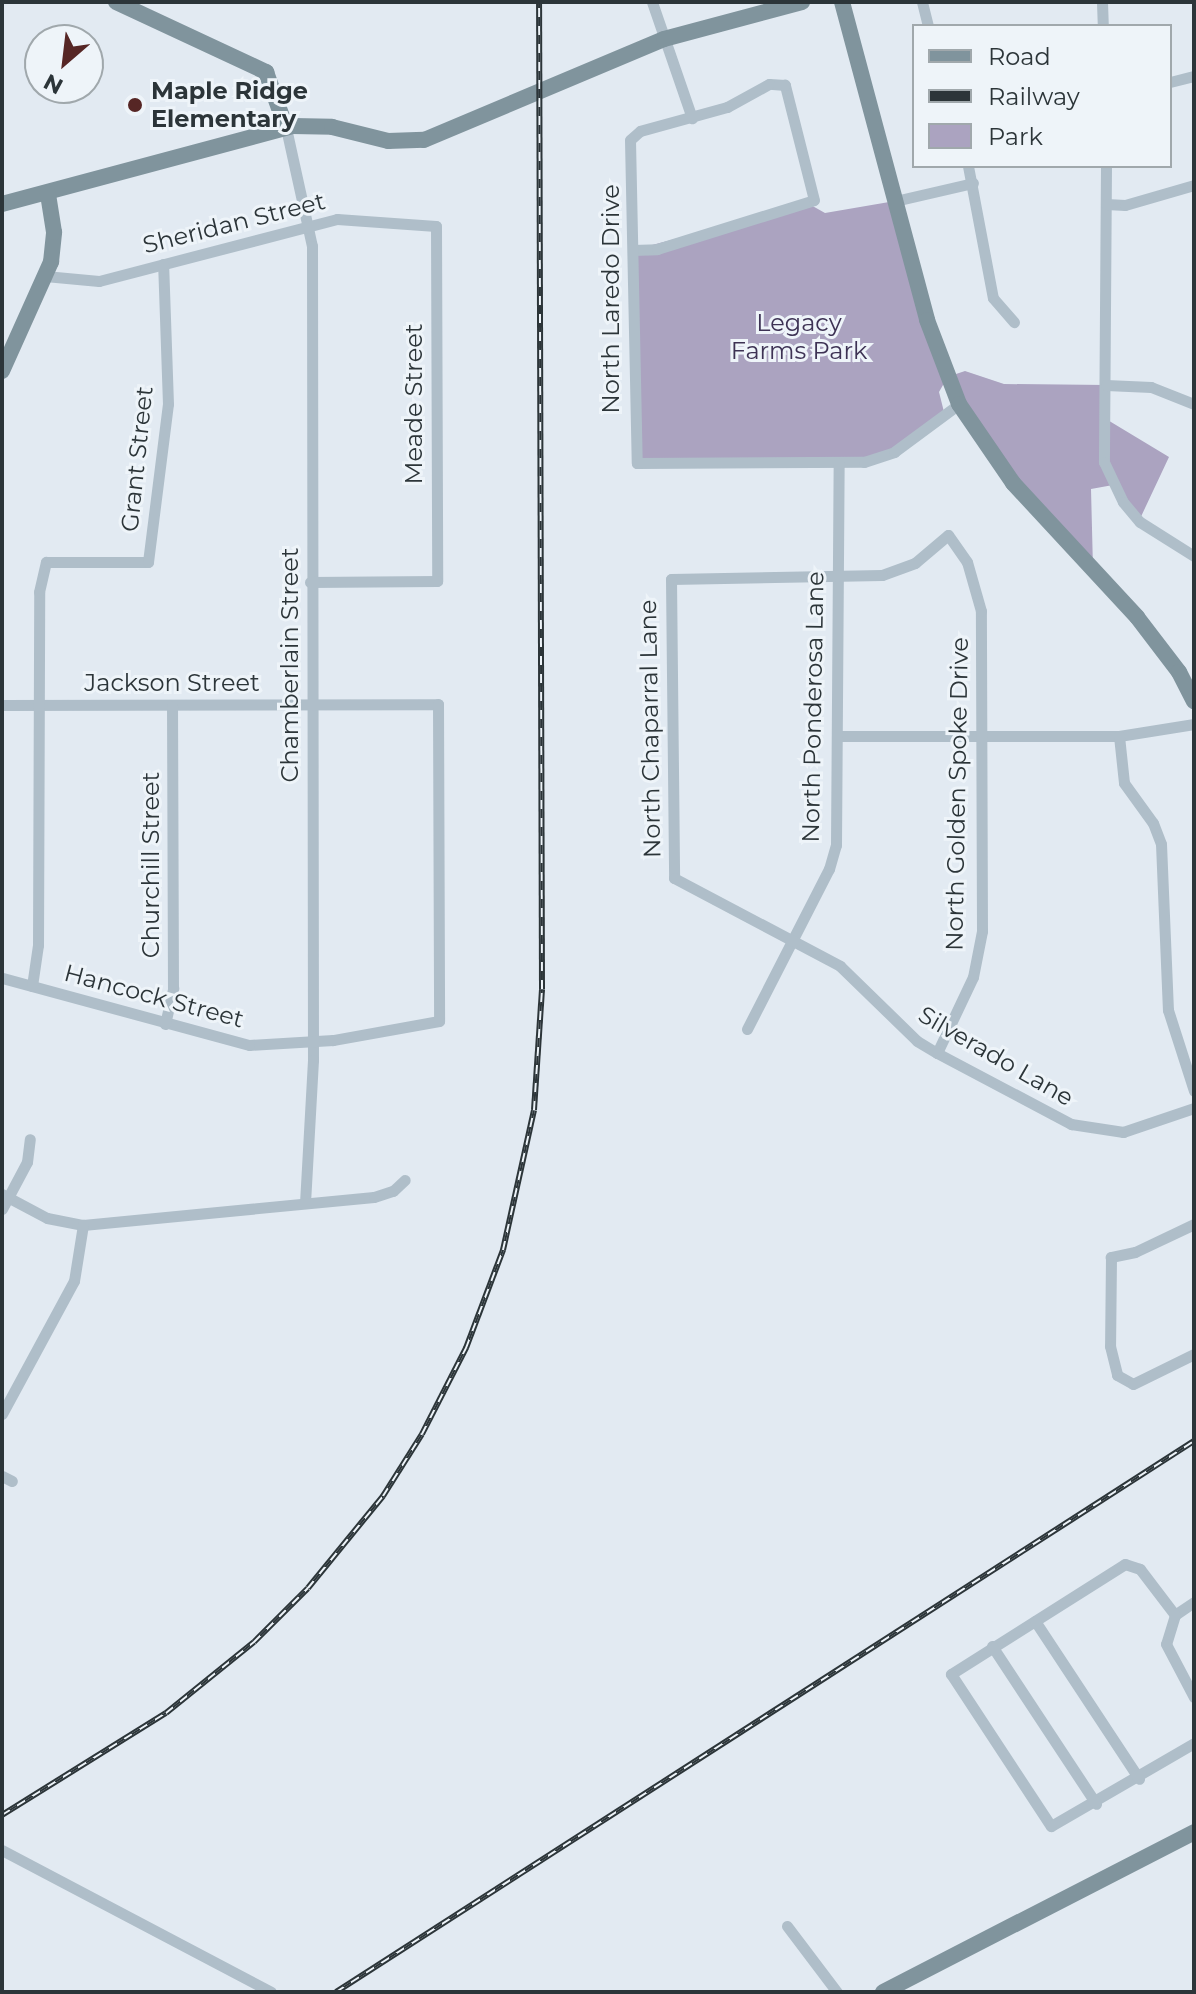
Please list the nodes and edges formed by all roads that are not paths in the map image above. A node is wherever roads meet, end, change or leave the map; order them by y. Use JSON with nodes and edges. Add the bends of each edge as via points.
{"nodes":[{"id":1,"x":116,"y":2,"type":"edge"},
{"id":2,"x":652,"y":2,"type":"edge"},
{"id":3,"x":802,"y":2,"type":"edge"},
{"id":4,"x":842,"y":2,"type":"edge"},
{"id":5,"x":922,"y":2,"type":"edge"},
{"id":6,"x":1102,"y":2,"type":"edge"},
{"id":7,"x":928,"y":24,"type":"edge"},
{"id":8,"x":1103,"y":24,"type":"edge"},
{"id":9,"x":664,"y":39,"type":"junction"},
{"id":10,"x":1194,"y":76,"type":"edge"},
{"id":11,"x":1172,"y":82,"type":"edge"},
{"id":12,"x":692,"y":118,"type":"junction"},
{"id":13,"x":286,"y":128,"type":"junction"},
{"id":14,"x":969,"y":168,"type":"edge"},
{"id":15,"x":1106,"y":168,"type":"edge"},
{"id":16,"x":973,"y":183,"type":"junction"},
{"id":17,"x":1194,"y":185,"type":"edge"},
{"id":18,"x":48,"y":193,"type":"junction"},
{"id":19,"x":895,"y":201,"type":"junction"},
{"id":20,"x":2,"y":204,"type":"edge"},
{"id":21,"x":1106,"y":204,"type":"junction"},
{"id":22,"x":310,"y":226,"type":"junction"},
{"id":23,"x":436,"y":226,"type":"joint"},
{"id":24,"x":633,"y":250,"type":"junction"},
{"id":25,"x":163,"y":264,"type":"junction"},
{"id":26,"x":45,"y":276,"type":"junction"},
{"id":27,"x":1014,"y":322,"type":"dead end"},
{"id":28,"x":2,"y":371,"type":"edge"},
{"id":29,"x":1106,"y":385,"type":"junction"},
{"id":30,"x":959,"y":404,"type":"junction"},
{"id":31,"x":1194,"y":404,"type":"edge"},
{"id":32,"x":839,"y":463,"type":"junction"},
{"id":33,"x":1194,"y":556,"type":"edge"},
{"id":34,"x":838,"y":577,"type":"junction"},
{"id":35,"x":310,"y":582,"type":"junction"},
{"id":36,"x":1194,"y":701,"type":"edge"},
{"id":37,"x":312,"y":704,"type":"junction"},
{"id":38,"x":2,"y":705,"type":"edge"},
{"id":39,"x":37,"y":705,"type":"junction"},
{"id":40,"x":172,"y":706,"type":"junction"},
{"id":41,"x":1194,"y":724,"type":"edge"},
{"id":42,"x":839,"y":736,"type":"junction"},
{"id":43,"x":1119,"y":736,"type":"junction"},
{"id":44,"x":982,"y":737,"type":"junction"},
{"id":45,"x":674,"y":878,"type":"joint"},
{"id":46,"x":793,"y":940,"type":"junction"},
{"id":47,"x":2,"y":978,"type":"edge"},
{"id":48,"x":32,"y":986,"type":"junction"},
{"id":49,"x":439,"y":1021,"type":"joint"},
{"id":50,"x":165,"y":1024,"type":"junction"},
{"id":51,"x":747,"y":1029,"type":"dead end"},
{"id":52,"x":313,"y":1043,"type":"junction"},
{"id":53,"x":937,"y":1053,"type":"junction"},
{"id":54,"x":1194,"y":1091,"type":"edge"},
{"id":55,"x":1194,"y":1108,"type":"edge"},
{"id":56,"x":30,"y":1139,"type":"dead end"},
{"id":57,"x":405,"y":1180,"type":"dead end"},
{"id":58,"x":5,"y":1196,"type":"edge"},
{"id":59,"x":305,"y":1203,"type":"junction"},
{"id":60,"x":2,"y":1209,"type":"edge"},
{"id":61,"x":1194,"y":1224,"type":"edge"},
{"id":62,"x":83,"y":1225,"type":"junction"},
{"id":63,"x":1194,"y":1354,"type":"edge"},
{"id":64,"x":2,"y":1414,"type":"edge"},
{"id":65,"x":1194,"y":1602,"type":"edge"},
{"id":66,"x":1175,"y":1615,"type":"junction"},
{"id":67,"x":1035,"y":1621,"type":"junction"},
{"id":68,"x":992,"y":1646,"type":"junction"},
{"id":69,"x":1194,"y":1697,"type":"edge"},
{"id":70,"x":1194,"y":1743,"type":"edge"},
{"id":71,"x":1139,"y":1779,"type":"junction"},
{"id":72,"x":1096,"y":1804,"type":"junction"},
{"id":73,"x":1194,"y":1832,"type":"edge"},
{"id":74,"x":2,"y":1850,"type":"edge"},
{"id":75,"x":787,"y":1926,"type":"dead end"},
{"id":76,"x":271,"y":1992,"type":"edge"},
{"id":77,"x":837,"y":1992,"type":"edge"},
{"id":78,"x":883,"y":1992,"type":"edge"}],
"edges":[{"from":1,"to":13,"type":"street","via":[[266,72]]},
{"from":2,"to":9,"type":"street"},
{"from":3,"to":9,"type":"street"},
{"from":4,"to":19,"type":"street"},
{"from":5,"to":7,"type":"street"},
{"from":6,"to":8,"type":"street"},
{"from":9,"to":12,"type":"street"},
{"from":9,"to":13,"type":"street","via":[[424,140],[388,141],[322,126]]},
{"from":10,"to":11,"type":"street"},
{"from":12,"to":24,"type":"street","name":"North Laredo Drive","via":[[633,136]]},
{"from":12,"to":24,"type":"street","via":[[769,84],[785,85],[814,200],[669,246]]},
{"from":13,"to":18,"type":"street"},
{"from":13,"to":22,"type":"street","name":"Chamberlain Street"},
{"from":14,"to":16,"type":"street"},
{"from":15,"to":21,"type":"street"},
{"from":16,"to":19,"type":"street"},
{"from":16,"to":27,"type":"street","via":[[993,298]]},
{"from":17,"to":21,"type":"street","via":[[1125,205]]},
{"from":18,"to":20,"type":"street"},
{"from":18,"to":26,"type":"street","via":[[54,243]]},
{"from":19,"to":30,"type":"street","via":[[927,320]]},
{"from":21,"to":29,"type":"street"},
{"from":22,"to":23,"type":"street","name":"Sheridan Street","via":[[359,219]]},
{"from":22,"to":25,"type":"street","name":"Sheridan Street"},
{"from":22,"to":35,"type":"street","name":"Chamberlain Street"},
{"from":23,"to":35,"type":"street","name":"Meade Street","via":[[437,581]]},
{"from":24,"to":32,"type":"street","name":"North Laredo Drive","via":[[637,463]]},
{"from":25,"to":26,"type":"street","name":"Sheridan Street","via":[[91,282]]},
{"from":25,"to":39,"type":"street","name":"Grant Street","via":[[168,404],[148,562],[46,562],[37,614]]},
{"from":26,"to":28,"type":"street"},
{"from":29,"to":31,"type":"street","via":[[1151,387]]},
{"from":29,"to":33,"type":"street","via":[[1105,438],[1113,484],[1140,522]]},
{"from":30,"to":32,"type":"street","via":[[881,459]]},
{"from":30,"to":36,"type":"street","via":[[1013,483],[1137,617]]},
{"from":32,"to":34,"type":"street","name":"North Ponderosa Lane"},
{"from":34,"to":42,"type":"street","name":"North Ponderosa Lane"},
{"from":34,"to":44,"type":"street","name":"North Golden Spoke Drive","via":[[900,570],[948,535],[977,584]]},
{"from":34,"to":45,"type":"street","name":"North Chaparral Lane","via":[[671,579]]},
{"from":35,"to":37,"type":"street","name":"Chamberlain Street"},
{"from":37,"to":40,"type":"street","name":"Jackson Street"},
{"from":37,"to":49,"type":"street","name":"Jackson Street","via":[[438,704]]},
{"from":37,"to":52,"type":"street","name":"Chamberlain Street"},
{"from":38,"to":39,"type":"street","name":"Jackson Street"},
{"from":39,"to":40,"type":"street","name":"Jackson Street"},
{"from":39,"to":48,"type":"street","name":"Grant Street","via":[[38,945]]},
{"from":40,"to":50,"type":"street","name":"Churchill Street","via":[[173,988]]},
{"from":41,"to":43,"type":"street"},
{"from":42,"to":44,"type":"street"},
{"from":42,"to":46,"type":"street","name":"North Ponderosa Lane","via":[[836,845]]},
{"from":43,"to":44,"type":"street"},
{"from":43,"to":54,"type":"street","via":[[1124,783],[1153,823],[1161,844],[1168,1010]]},
{"from":44,"to":53,"type":"street","name":"North Golden Spoke Drive","via":[[979,955],[967,994]]},
{"from":45,"to":46,"type":"street","name":"Silverado Lane"},
{"from":46,"to":51,"type":"street","name":"North Ponderosa Lane"},
{"from":46,"to":53,"type":"street","name":"Silverado Lane","via":[[840,966],[901,1028]]},
{"from":47,"to":48,"type":"street","name":"Hancock Street"},
{"from":48,"to":50,"type":"street","name":"Hancock Street"},
{"from":49,"to":52,"type":"street","name":"Hancock Street"},
{"from":50,"to":52,"type":"street","name":"Hancock Street","via":[[249,1045]]},
{"from":52,"to":59,"type":"street","name":"Chamberlain Street"},
{"from":53,"to":55,"type":"street","name":"Silverado Lane","via":[[1086,1129],[1141,1129]]},
{"from":56,"to":58,"type":"street","via":[[27,1162]]},
{"from":57,"to":59,"type":"street","via":[[381,1196]]},
{"from":58,"to":60,"type":"street"},
{"from":58,"to":62,"type":"street","via":[[47,1218]]},
{"from":59,"to":62,"type":"street"},
{"from":61,"to":63,"type":"street","via":[[1135,1252],[1111,1257],[1111,1361],[1125,1383],[1139,1383]]},
{"from":62,"to":64,"type":"street","via":[[74,1281]]},
{"from":65,"to":66,"type":"street"},
{"from":66,"to":67,"type":"street","via":[[1140,1569],[1125,1564]]},
{"from":66,"to":69,"type":"street","via":[[1166,1644]]},
{"from":67,"to":68,"type":"street"},
{"from":67,"to":71,"type":"street"},
{"from":68,"to":72,"type":"street"},
{"from":68,"to":72,"type":"street","via":[[951,1674],[1051,1826]]},
{"from":70,"to":71,"type":"street"},
{"from":71,"to":72,"type":"street"},
{"from":73,"to":78,"type":"street"},
{"from":74,"to":76,"type":"street"},
{"from":75,"to":77,"type":"street"}]}
